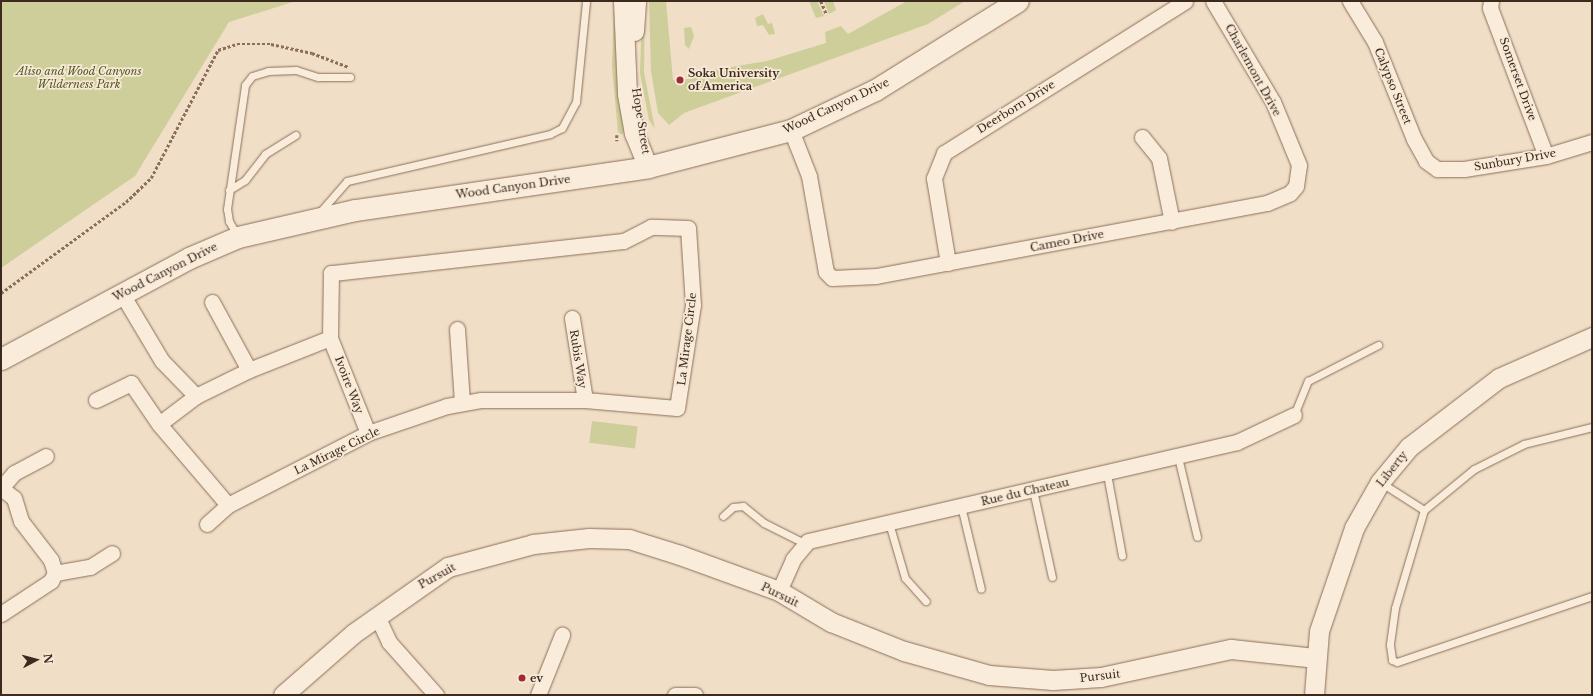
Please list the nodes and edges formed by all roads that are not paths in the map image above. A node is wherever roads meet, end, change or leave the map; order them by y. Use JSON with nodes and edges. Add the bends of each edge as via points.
{"nodes":[{"id":1,"x":586,"y":1,"type":"edge"},
{"id":2,"x":623,"y":1,"type":"edge"},
{"id":3,"x":636,"y":1,"type":"edge"},
{"id":4,"x":1018,"y":1,"type":"edge"},
{"id":5,"x":1185,"y":1,"type":"edge"},
{"id":6,"x":1213,"y":1,"type":"edge"},
{"id":7,"x":1350,"y":1,"type":"edge"},
{"id":8,"x":1491,"y":1,"type":"edge"},
{"id":9,"x":350,"y":78,"type":"road end"},
{"id":10,"x":791,"y":130,"type":"junction"},
{"id":11,"x":296,"y":135,"type":"dead end"},
{"id":12,"x":1142,"y":137,"type":"dead end"},
{"id":13,"x":1592,"y":142,"type":"edge"},
{"id":14,"x":1546,"y":156,"type":"junction"},
{"id":15,"x":648,"y":167,"type":"junction"},
{"id":16,"x":1437,"y":169,"type":"joint"},
{"id":17,"x":1296,"y":186,"type":"joint"},
{"id":18,"x":229,"y":190,"type":"junction"},
{"id":19,"x":315,"y":219,"type":"junction"},
{"id":20,"x":1172,"y":222,"type":"junction"},
{"id":21,"x":238,"y":237,"type":"junction"},
{"id":22,"x":948,"y":263,"type":"junction"},
{"id":23,"x":122,"y":294,"type":"junction"},
{"id":24,"x":212,"y":302,"type":"dead end"},
{"id":25,"x":572,"y":318,"type":"dead end"},
{"id":26,"x":457,"y":329,"type":"dead end"},
{"id":27,"x":1592,"y":337,"type":"edge"},
{"id":28,"x":330,"y":338,"type":"junction"},
{"id":29,"x":1378,"y":345,"type":"dead end"},
{"id":30,"x":1,"y":359,"type":"edge"},
{"id":31,"x":248,"y":370,"type":"junction"},
{"id":32,"x":196,"y":396,"type":"junction"},
{"id":33,"x":96,"y":400,"type":"dead end"},
{"id":34,"x":584,"y":400,"type":"junction"},
{"id":35,"x":462,"y":402,"type":"junction"},
{"id":36,"x":1294,"y":415,"type":"joint"},
{"id":37,"x":159,"y":424,"type":"junction"},
{"id":38,"x":1592,"y":426,"type":"edge"},
{"id":39,"x":368,"y":433,"type":"junction"},
{"id":40,"x":46,"y":456,"type":"dead end"},
{"id":41,"x":1178,"y":457,"type":"junction"},
{"id":42,"x":1107,"y":474,"type":"junction"},
{"id":43,"x":1380,"y":482,"type":"junction"},
{"id":44,"x":1,"y":488,"type":"edge"},
{"id":45,"x":1034,"y":490,"type":"junction"},
{"id":46,"x":228,"y":506,"type":"junction"},
{"id":47,"x":961,"y":506,"type":"junction"},
{"id":48,"x":1424,"y":510,"type":"junction"},
{"id":49,"x":723,"y":516,"type":"dead end"},
{"id":50,"x":889,"y":523,"type":"junction"},
{"id":51,"x":207,"y":524,"type":"dead end"},
{"id":52,"x":1197,"y":537,"type":"dead end"},
{"id":53,"x":804,"y":543,"type":"junction"},
{"id":54,"x":112,"y":553,"type":"dead end"},
{"id":55,"x":1122,"y":556,"type":"dead end"},
{"id":56,"x":55,"y":573,"type":"junction"},
{"id":57,"x":1052,"y":577,"type":"dead end"},
{"id":58,"x":980,"y":589,"type":"dead end"},
{"id":59,"x":779,"y":591,"type":"junction"},
{"id":60,"x":1592,"y":596,"type":"edge"},
{"id":61,"x":926,"y":600,"type":"dead end"},
{"id":62,"x":1,"y":614,"type":"edge"},
{"id":63,"x":377,"y":616,"type":"junction"},
{"id":64,"x":562,"y":635,"type":"dead end"},
{"id":65,"x":1316,"y":658,"type":"junction"},
{"id":66,"x":283,"y":695,"type":"edge"},
{"id":67,"x":436,"y":695,"type":"edge"},
{"id":68,"x":538,"y":695,"type":"edge"},
{"id":69,"x":675,"y":695,"type":"edge"},
{"id":70,"x":695,"y":695,"type":"edge"},
{"id":71,"x":1314,"y":695,"type":"edge"}],
"edges":[{"from":1,"to":19,"type":"lane","via":[[576,102],[562,128],[550,134],[347,181]]},
{"from":2,"to":15,"type":"street","name":"Hope Street","via":[[627,94],[634,133]]},
{"from":3,"to":15,"type":"street","name":"Hope Street","via":[[632,59]]},
{"from":4,"to":10,"type":"main road","name":"Wood Canyon Drive","via":[[875,90]]},
{"from":5,"to":22,"type":"street","name":"Deerborn Drive","via":[[944,153],[934,178]]},
{"from":6,"to":17,"type":"street","name":"Charlemont Drive","via":[[1273,102],[1299,165]]},
{"from":7,"to":16,"type":"street","name":"Calypso Street","via":[[1375,42],[1414,139],[1426,161]]},
{"from":8,"to":14,"type":"street","name":"Somerset Drive","via":[[1490,8]]},
{"from":9,"to":18,"type":"lane","via":[[318,77],[296,70],[268,71],[252,76],[245,85]]},
{"from":10,"to":15,"type":"main road","name":"Wood Canyon Drive"},
{"from":10,"to":22,"type":"street","name":"Cameo Drive","via":[[809,176],[826,272],[832,278],[876,276]]},
{"from":11,"to":18,"type":"lane","via":[[265,154],[245,180]]},
{"from":12,"to":20,"type":"street","via":[[1159,158]]},
{"from":13,"to":14,"type":"street","name":"Sunbury Drive"},
{"from":14,"to":16,"type":"street","name":"Sunbury Drive","via":[[1464,169]]},
{"from":15,"to":19,"type":"main road","name":"Wood Canyon Drive"},
{"from":17,"to":20,"type":"street","name":"Cameo Drive","via":[[1290,193],[1267,203]]},
{"from":18,"to":21,"type":"lane","via":[[229,221]]},
{"from":19,"to":21,"type":"main road","name":"Wood Canyon Drive"},
{"from":20,"to":22,"type":"street","name":"Cameo Drive"},
{"from":21,"to":23,"type":"main road","name":"Wood Canyon Drive","via":[[189,258]]},
{"from":23,"to":30,"type":"main road","name":"Wood Canyon Drive"},
{"from":23,"to":32,"type":"street","via":[[162,361]]},
{"from":24,"to":31,"type":"street"},
{"from":25,"to":34,"type":"street","name":"Rubis Way"},
{"from":26,"to":35,"type":"street"},
{"from":27,"to":43,"type":"street","name":"Liberty","via":[[1499,378],[1409,447]]},
{"from":28,"to":31,"type":"street"},
{"from":28,"to":34,"type":"street","name":"La Mirage Circle","via":[[329,276],[334,272],[623,241],[651,227],[688,228],[693,305],[677,408]]},
{"from":28,"to":39,"type":"street","name":"Ivoire Way"},
{"from":29,"to":36,"type":"lane","via":[[1308,382]]},
{"from":31,"to":32,"type":"street"},
{"from":32,"to":37,"type":"street"},
{"from":33,"to":37,"type":"street","via":[[131,383]]},
{"from":34,"to":35,"type":"street","name":"La Mirage Circle"},
{"from":35,"to":39,"type":"street","name":"La Mirage Circle"},
{"from":36,"to":41,"type":"street","name":"Rue du Chateau","via":[[1237,442]]},
{"from":37,"to":46,"type":"street"},
{"from":38,"to":48,"type":"lane","via":[[1524,444],[1474,469]]},
{"from":39,"to":46,"type":"street","name":"La Mirage Circle"},
{"from":40,"to":44,"type":"street","via":[[14,473]]},
{"from":41,"to":42,"type":"street","name":"Rue du Chateau"},
{"from":41,"to":52,"type":"lane"},
{"from":42,"to":45,"type":"street","name":"Rue du Chateau"},
{"from":42,"to":55,"type":"lane"},
{"from":43,"to":48,"type":"lane"},
{"from":43,"to":65,"type":"street","name":"Liberty","via":[[1354,528],[1343,557],[1319,631]]},
{"from":44,"to":56,"type":"street","via":[[14,498],[21,521],[51,560]]},
{"from":45,"to":47,"type":"street","name":"Rue du Chateau"},
{"from":45,"to":57,"type":"lane"},
{"from":46,"to":51,"type":"street","name":"La Mirage Circle"},
{"from":47,"to":50,"type":"street","name":"Rue du Chateau"},
{"from":47,"to":58,"type":"lane"},
{"from":48,"to":60,"type":"lane","via":[[1395,608],[1390,645],[1392,660],[1397,662]]},
{"from":49,"to":53,"type":"lane","via":[[733,507],[743,506],[764,523]]},
{"from":50,"to":53,"type":"street","name":"Rue du Chateau"},
{"from":50,"to":61,"type":"lane","via":[[905,578]]},
{"from":53,"to":59,"type":"street"},
{"from":54,"to":56,"type":"street","via":[[90,567]]},
{"from":56,"to":62,"type":"street","via":[[51,581]]},
{"from":59,"to":63,"type":"street","name":"Pursuit","via":[[628,539],[589,538],[533,544],[448,567]]},
{"from":59,"to":65,"type":"street","name":"Pursuit","via":[[831,622],[916,656],[964,670],[1007,677],[1052,680],[1101,677],[1231,649]]},
{"from":63,"to":66,"type":"street","name":"Pursuit"},
{"from":63,"to":67,"type":"street","via":[[388,642]]},
{"from":64,"to":68,"type":"street"},
{"from":65,"to":71,"type":"street","name":"Liberty"},
{"from":69,"to":70,"type":"street"}]}
